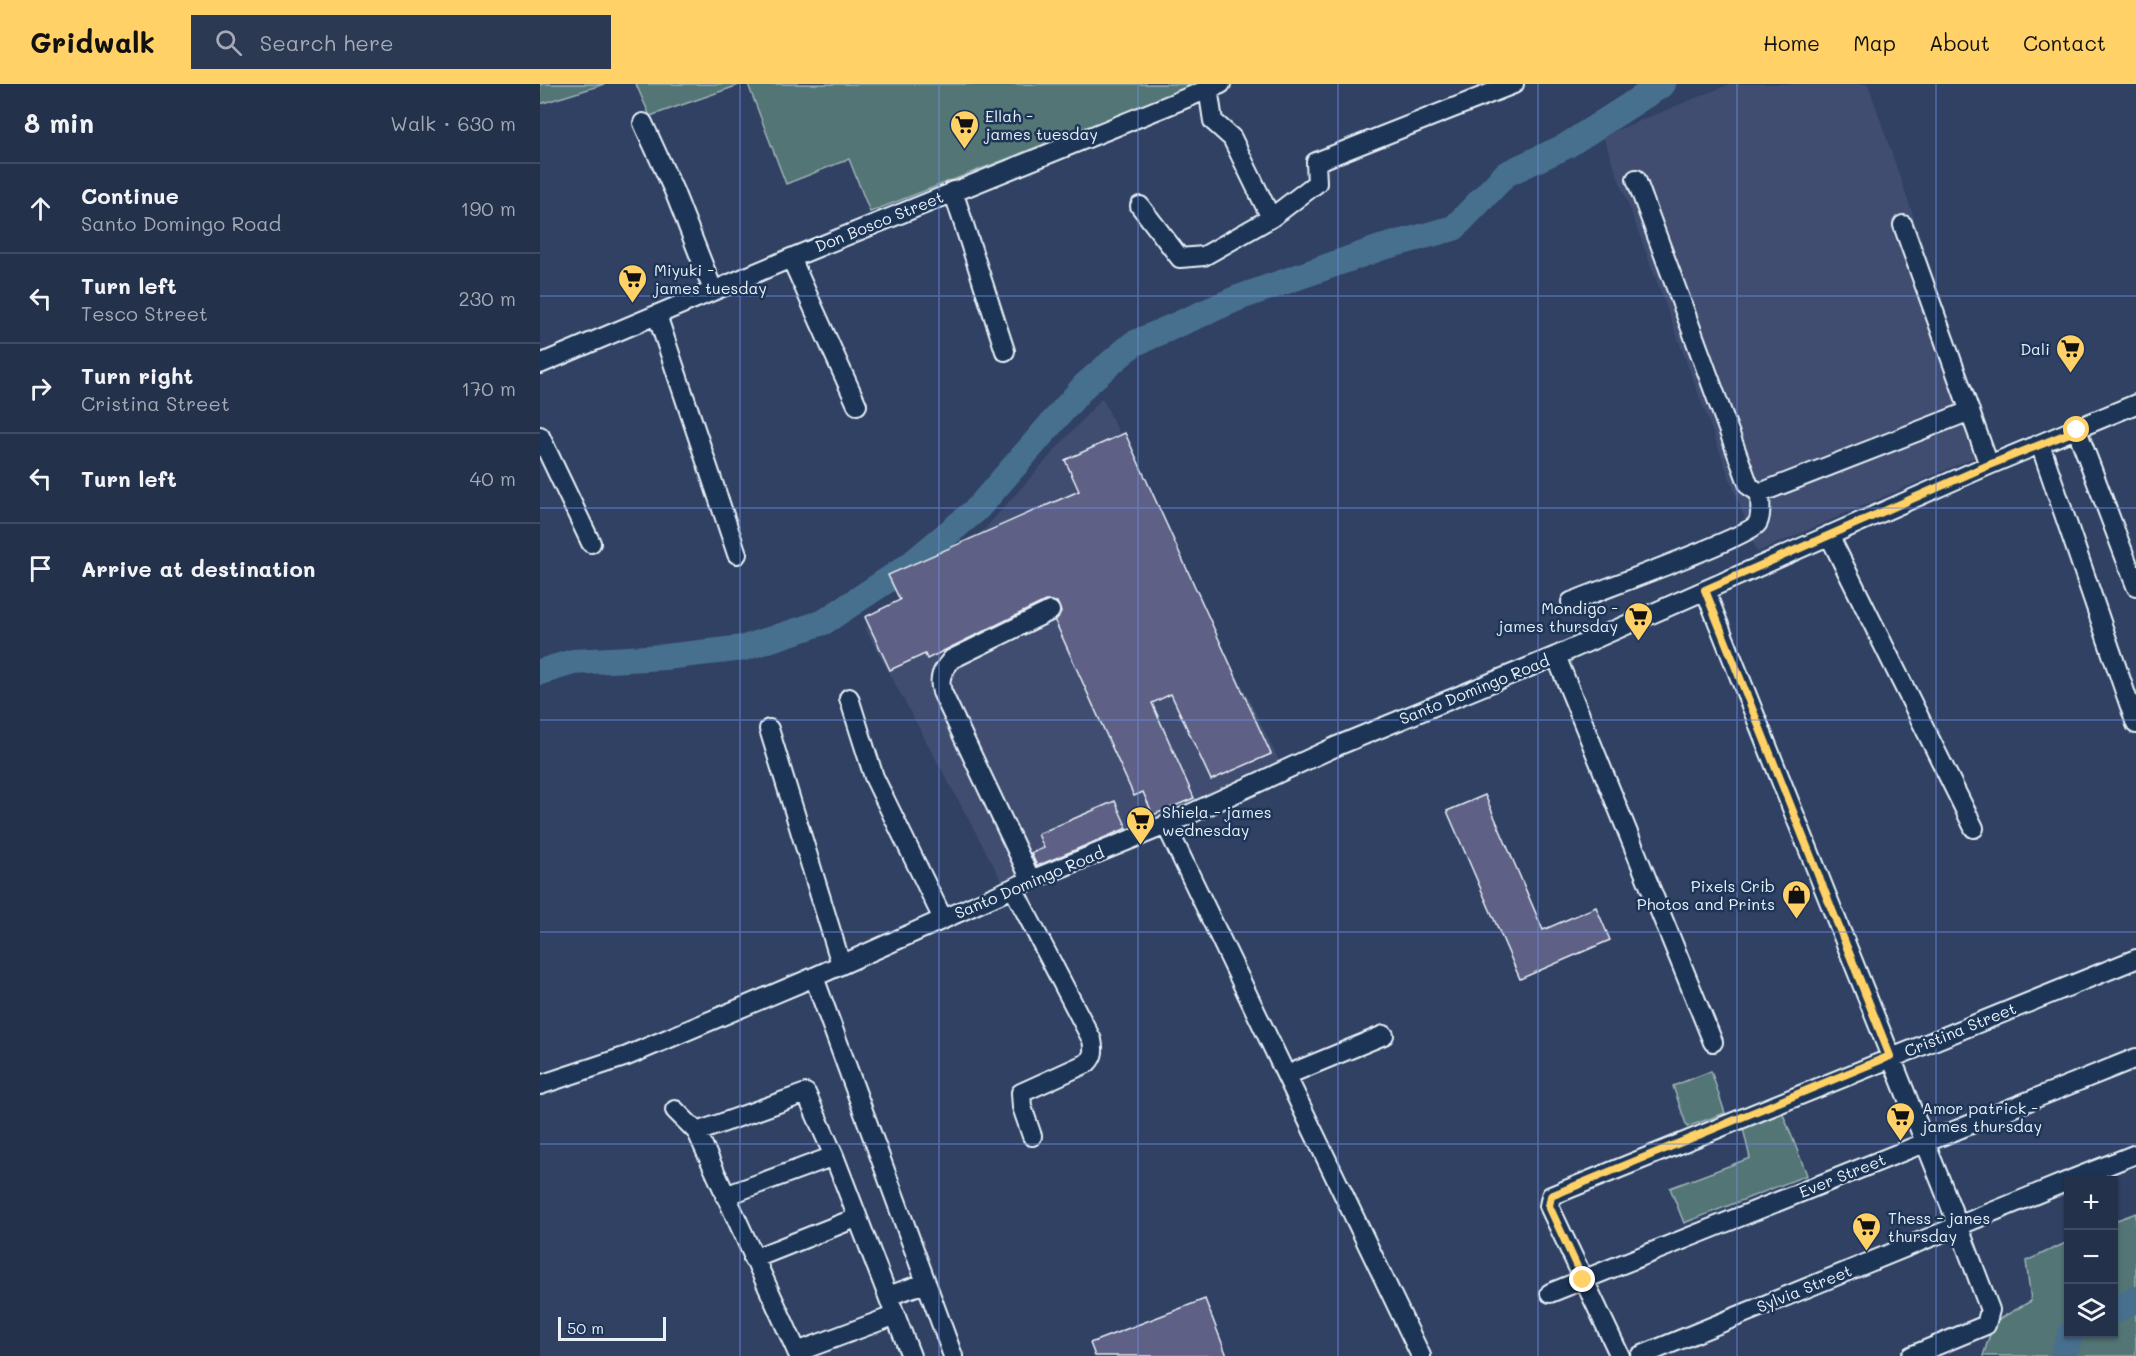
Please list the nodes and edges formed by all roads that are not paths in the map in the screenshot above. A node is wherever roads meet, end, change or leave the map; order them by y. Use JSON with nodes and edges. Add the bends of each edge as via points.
{"nodes":[{"id":1,"x":1514,"y":84,"type":"edge"},
{"id":2,"x":1215,"y":86,"type":"edge"},
{"id":3,"x":643,"y":123,"type":"dead end"},
{"id":4,"x":1636,"y":179,"type":"dead end"},
{"id":5,"x":953,"y":191,"type":"junction"},
{"id":6,"x":1140,"y":206,"type":"dead end"},
{"id":7,"x":1271,"y":218,"type":"junction"},
{"id":8,"x":1903,"y":225,"type":"dead end"},
{"id":9,"x":791,"y":258,"type":"junction"},
{"id":10,"x":713,"y":290,"type":"junction"},
{"id":11,"x":657,"y":315,"type":"junction"},
{"id":12,"x":1005,"y":351,"type":"dead end"},
{"id":13,"x":540,"y":364,"type":"edge"},
{"id":14,"x":2136,"y":404,"type":"edge"},
{"id":15,"x":857,"y":405,"type":"dead end"},
{"id":16,"x":1970,"y":411,"type":"junction"},
{"id":17,"x":2077,"y":430,"type":"junction"},
{"id":18,"x":540,"y":436,"type":"edge"},
{"id":19,"x":2040,"y":444,"type":"junction"},
{"id":20,"x":1989,"y":465,"type":"junction"},
{"id":21,"x":1760,"y":493,"type":"junction"},
{"id":22,"x":1829,"y":535,"type":"junction"},
{"id":23,"x":591,"y":543,"type":"dead end"},
{"id":24,"x":737,"y":554,"type":"dead end"},
{"id":25,"x":2136,"y":586,"type":"edge"},
{"id":26,"x":1705,"y":590,"type":"junction"},
{"id":27,"x":1571,"y":602,"type":"dead end"},
{"id":28,"x":1050,"y":611,"type":"dead end"},
{"id":29,"x":1556,"y":656,"type":"junction"},
{"id":30,"x":849,"y":698,"type":"dead end"},
{"id":31,"x":2136,"y":724,"type":"edge"},
{"id":32,"x":769,"y":729,"type":"dead end"},
{"id":33,"x":1166,"y":825,"type":"junction"},
{"id":34,"x":1974,"y":828,"type":"dead end"},
{"id":35,"x":1031,"y":880,"type":"junction"},
{"id":36,"x":1013,"y":888,"type":"junction"},
{"id":37,"x":943,"y":919,"type":"junction"},
{"id":38,"x":2136,"y":959,"type":"edge"},
{"id":39,"x":841,"y":964,"type":"junction"},
{"id":40,"x":814,"y":977,"type":"junction"},
{"id":41,"x":1384,"y":1035,"type":"dead end"},
{"id":42,"x":1713,"y":1042,"type":"dead end"},
{"id":43,"x":1890,"y":1056,"type":"junction"},
{"id":44,"x":2136,"y":1058,"type":"edge"},
{"id":45,"x":1287,"y":1075,"type":"junction"},
{"id":46,"x":540,"y":1085,"type":"edge"},
{"id":47,"x":675,"y":1110,"type":"dead end"},
{"id":48,"x":697,"y":1132,"type":"junction"},
{"id":49,"x":1032,"y":1136,"type":"dead end"},
{"id":50,"x":1924,"y":1142,"type":"junction"},
{"id":51,"x":2136,"y":1154,"type":"edge"},
{"id":52,"x":834,"y":1156,"type":"junction"},
{"id":53,"x":2081,"y":1176,"type":"edge"},
{"id":54,"x":2064,"y":1183,"type":"edge"},
{"id":55,"x":725,"y":1196,"type":"junction"},
{"id":56,"x":856,"y":1218,"type":"junction"},
{"id":57,"x":1959,"y":1225,"type":"junction"},
{"id":58,"x":753,"y":1259,"type":"junction"},
{"id":59,"x":1583,"y":1280,"type":"junction"},
{"id":60,"x":925,"y":1283,"type":"junction"},
{"id":61,"x":1550,"y":1293,"type":"dead end"},
{"id":62,"x":888,"y":1296,"type":"junction"},
{"id":63,"x":896,"y":1315,"type":"junction"},
{"id":64,"x":798,"y":1354,"type":"edge"},
{"id":65,"x":911,"y":1356,"type":"edge"},
{"id":66,"x":953,"y":1356,"type":"edge"},
{"id":67,"x":1421,"y":1356,"type":"edge"},
{"id":68,"x":1620,"y":1356,"type":"edge"},
{"id":69,"x":1640,"y":1356,"type":"edge"},
{"id":70,"x":1911,"y":1356,"type":"edge"}],
"edges":[{"from":1,"to":7,"type":"street","via":[[1316,162],[1317,183]]},
{"from":2,"to":5,"type":"street","name":"Don Bosco Street"},
{"from":2,"to":7,"type":"street","via":[[1213,121],[1232,138]]},
{"from":3,"to":10,"type":"street"},
{"from":4,"to":21,"type":"street","via":[[1749,486]]},
{"from":5,"to":9,"type":"street","name":"Don Bosco Street"},
{"from":5,"to":12,"type":"street"},
{"from":6,"to":7,"type":"street","via":[[1180,258],[1204,256]]},
{"from":8,"to":16,"type":"street"},
{"from":9,"to":10,"type":"street","name":"Don Bosco Street"},
{"from":9,"to":15,"type":"street"},
{"from":10,"to":11,"type":"street","name":"Don Bosco Street"},
{"from":11,"to":13,"type":"street","name":"Don Bosco Street"},
{"from":11,"to":24,"type":"street"},
{"from":14,"to":17,"type":"street","name":"Santo Domingo Road"},
{"from":16,"to":20,"type":"street"},
{"from":16,"to":21,"type":"street"},
{"from":17,"to":19,"type":"street","name":"Santo Domingo Road"},
{"from":17,"to":25,"type":"street"},
{"from":18,"to":23,"type":"street"},
{"from":19,"to":20,"type":"street","name":"Santo Domingo Road"},
{"from":19,"to":31,"type":"street"},
{"from":20,"to":22,"type":"street","name":"Santo Domingo Road"},
{"from":21,"to":27,"type":"street","via":[[1756,526]]},
{"from":22,"to":26,"type":"street","name":"Santo Domingo Road"},
{"from":22,"to":34,"type":"street"},
{"from":26,"to":29,"type":"street","name":"Santo Domingo Road"},
{"from":26,"to":43,"type":"street"},
{"from":28,"to":35,"type":"street","via":[[951,659],[939,681]]},
{"from":29,"to":33,"type":"street","name":"Santo Domingo Road","via":[[1336,746]]},
{"from":29,"to":42,"type":"street"},
{"from":30,"to":37,"type":"street","via":[[874,777]]},
{"from":32,"to":39,"type":"street"},
{"from":33,"to":35,"type":"street","name":"Santo Domingo Road"},
{"from":33,"to":45,"type":"street"},
{"from":35,"to":36,"type":"street","name":"Santo Domingo Road"},
{"from":36,"to":37,"type":"street","name":"Santo Domingo Road"},
{"from":36,"to":49,"type":"street","via":[[1094,1050],[1087,1063],[1022,1093],[1022,1107]]},
{"from":37,"to":39,"type":"street","name":"Santo Domingo Road"},
{"from":38,"to":43,"type":"street","name":"Cristina Street"},
{"from":39,"to":40,"type":"street","name":"Santo Domingo Road"},
{"from":40,"to":46,"type":"street","name":"Santo Domingo Road","via":[[627,1056]]},
{"from":40,"to":60,"type":"street"},
{"from":41,"to":45,"type":"street"},
{"from":43,"to":50,"type":"street"},
{"from":43,"to":59,"type":"street","name":"Cristina Street","via":[[1551,1196],[1549,1206]]},
{"from":44,"to":50,"type":"street","name":"Ever Street"},
{"from":45,"to":67,"type":"street"},
{"from":47,"to":48,"type":"street"},
{"from":48,"to":52,"type":"street","via":[[806,1093]]},
{"from":48,"to":55,"type":"street"},
{"from":50,"to":57,"type":"street"},
{"from":50,"to":59,"type":"street","name":"Ever Street"},
{"from":51,"to":53,"type":"street","name":"Sylvia Street"},
{"from":52,"to":55,"type":"street"},
{"from":52,"to":56,"type":"street"},
{"from":54,"to":57,"type":"street","name":"Sylvia Street"},
{"from":55,"to":58,"type":"street"},
{"from":56,"to":58,"type":"street"},
{"from":56,"to":62,"type":"street"},
{"from":57,"to":69,"type":"street","name":"Sylvia Street"},
{"from":57,"to":70,"type":"street","via":[[1990,1310],[1986,1325]]},
{"from":58,"to":64,"type":"street"},
{"from":59,"to":61,"type":"street","name":"Ever Street"},
{"from":59,"to":68,"type":"street"},
{"from":60,"to":62,"type":"street"},
{"from":60,"to":66,"type":"street"},
{"from":62,"to":63,"type":"street"},
{"from":63,"to":64,"type":"street"},
{"from":63,"to":65,"type":"street"}]}
